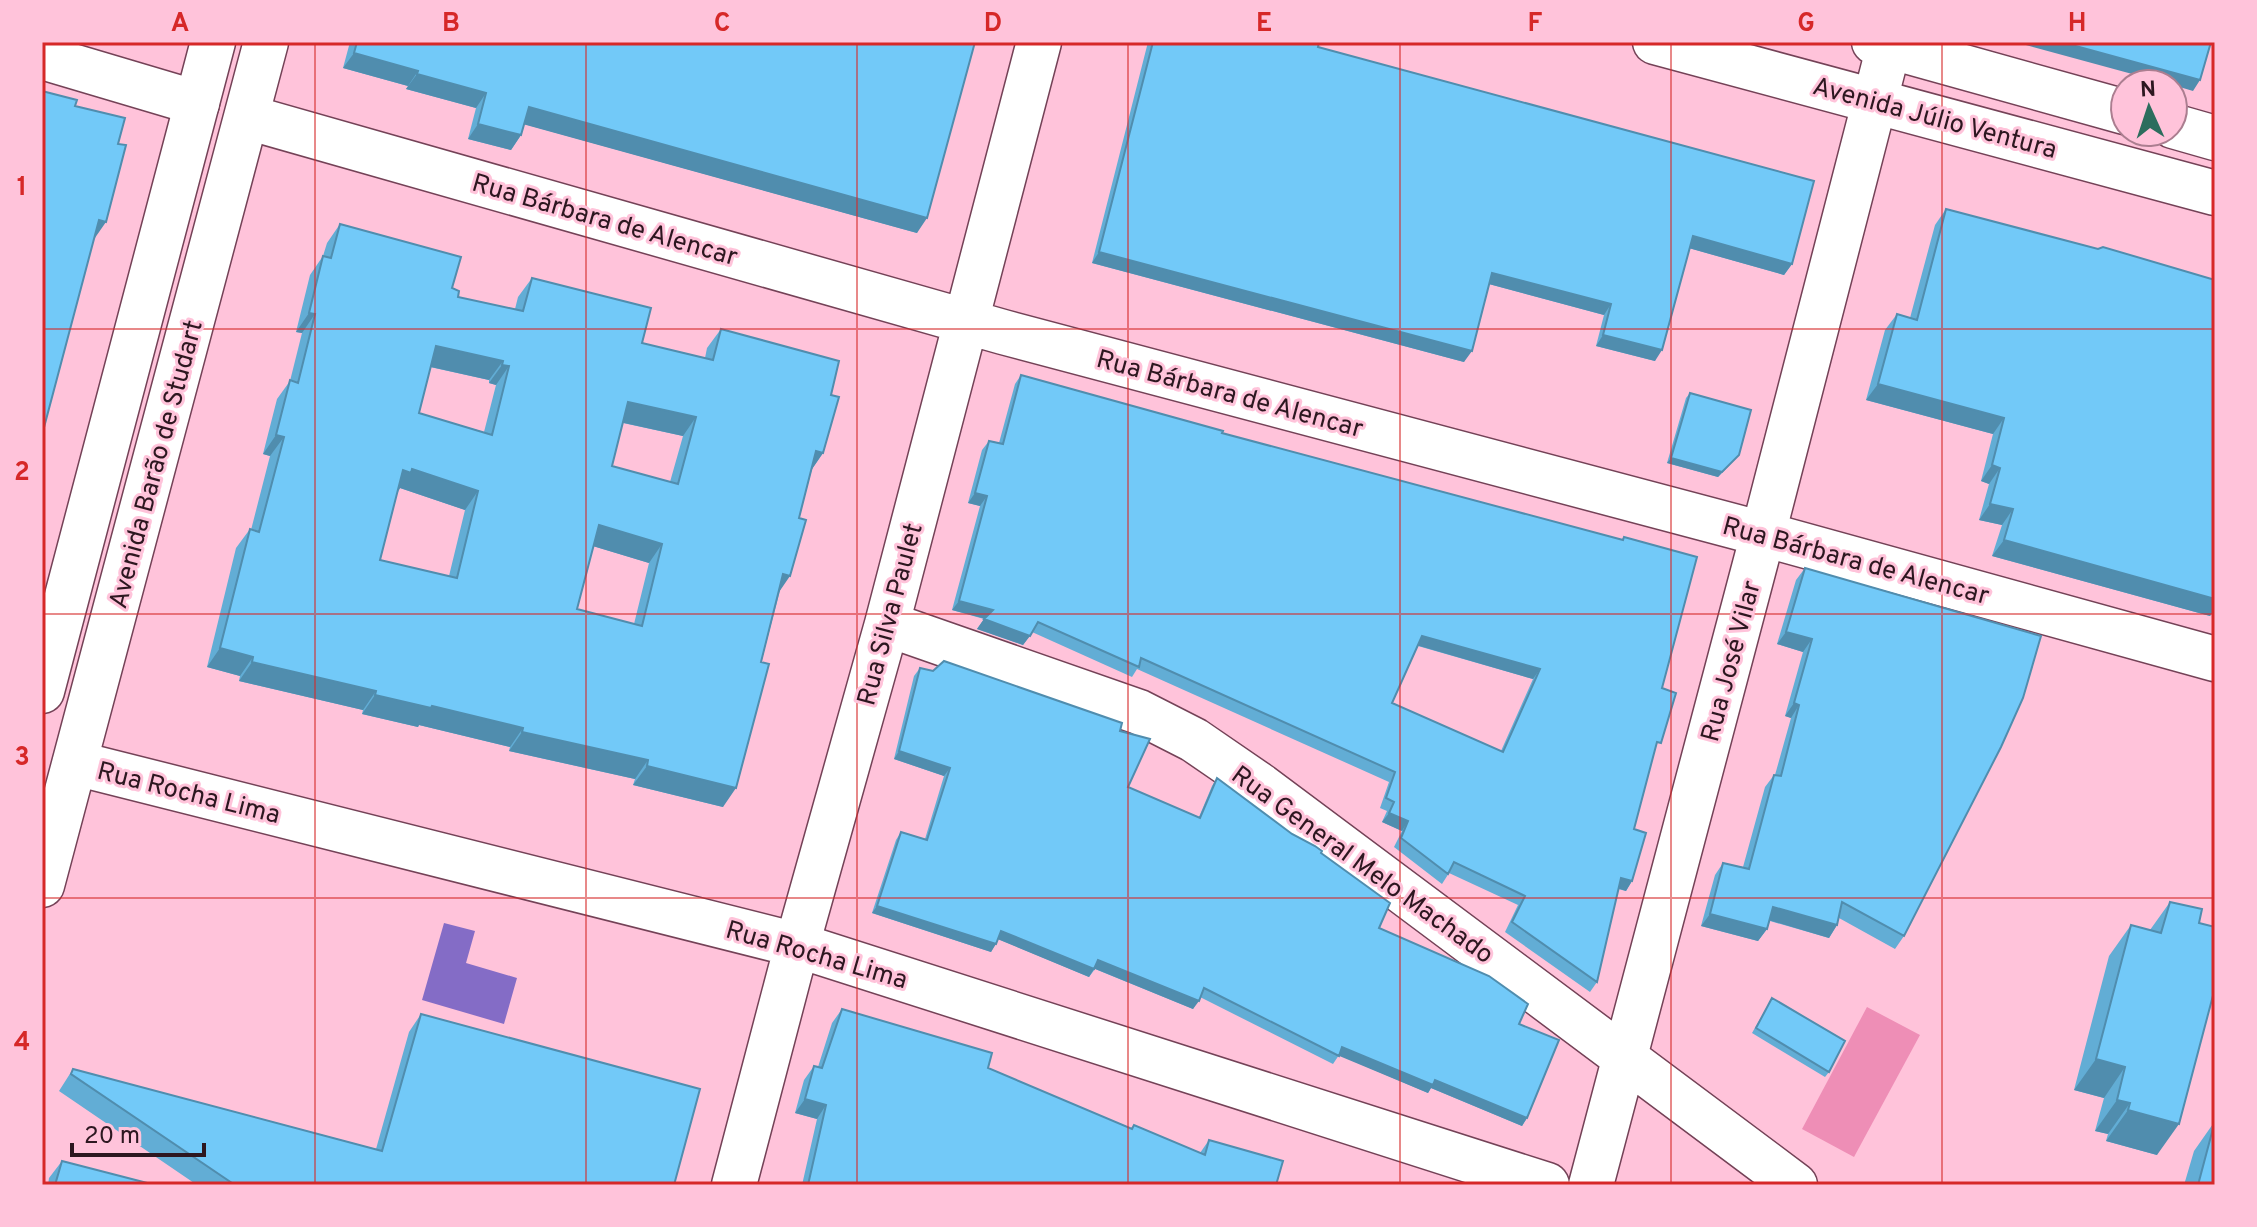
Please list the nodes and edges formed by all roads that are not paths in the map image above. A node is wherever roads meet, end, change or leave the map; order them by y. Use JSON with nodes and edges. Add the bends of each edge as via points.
{"nodes":[{"id":1,"x":213,"y":42,"type":"edge"},
{"id":2,"x":266,"y":42,"type":"edge"},
{"id":3,"x":1039,"y":42,"type":"edge"},
{"id":4,"x":1655,"y":42,"type":"edge"},
{"id":5,"x":1884,"y":43,"type":"edge"},
{"id":6,"x":42,"y":57,"type":"edge"},
{"id":7,"x":1874,"y":100,"type":"junction"},
{"id":8,"x":197,"y":103,"type":"junction"},
{"id":9,"x":2109,"y":107,"type":"edge"},
{"id":10,"x":247,"y":117,"type":"junction"},
{"id":11,"x":2189,"y":131,"type":"edge"},
{"id":12,"x":2215,"y":138,"type":"edge"},
{"id":13,"x":2215,"y":193,"type":"edge"},
{"id":14,"x":965,"y":321,"type":"junction"},
{"id":15,"x":1763,"y":534,"type":"junction"},
{"id":16,"x":887,"y":624,"type":"junction"},
{"id":17,"x":2215,"y":659,"type":"edge"},
{"id":18,"x":42,"y":691,"type":"edge"},
{"id":19,"x":75,"y":763,"type":"junction"},
{"id":20,"x":42,"y":885,"type":"edge"},
{"id":21,"x":797,"y":945,"type":"junction"},
{"id":22,"x":1626,"y":1058,"type":"junction"},
{"id":23,"x":734,"y":1185,"type":"edge"},
{"id":24,"x":1547,"y":1185,"type":"edge"},
{"id":25,"x":1591,"y":1185,"type":"edge"},
{"id":26,"x":1795,"y":1185,"type":"edge"}],
"edges":[{"from":1,"to":8,"type":"street","name":"Avenida Barão de Studart"},
{"from":2,"to":10,"type":"street","name":"Avenida Barão de Studart"},
{"from":3,"to":14,"type":"street","name":"Rua Silva Paulet"},
{"from":4,"to":7,"type":"street","name":"Avenida Júlio Ventura"},
{"from":5,"to":7,"type":"street","name":"Rua José Vilar"},
{"from":5,"to":9,"type":"street","name":"Avenida Júlio Ventura"},
{"from":6,"to":8,"type":"street"},
{"from":7,"to":13,"type":"street","name":"Avenida Júlio Ventura"},
{"from":7,"to":15,"type":"street","name":"Rua José Vilar"},
{"from":8,"to":18,"type":"street","name":"Avenida Barão de Studart"},
{"from":10,"to":14,"type":"street","name":"Rua Bárbara de Alencar"},
{"from":10,"to":19,"type":"street","name":"Avenida Barão de Studart"},
{"from":11,"to":12,"type":"street"},
{"from":14,"to":15,"type":"street","name":"Rua Bárbara de Alencar"},
{"from":14,"to":16,"type":"street","name":"Rua Silva Paulet"},
{"from":15,"to":17,"type":"street","name":"Rua Bárbara de Alencar"},
{"from":15,"to":22,"type":"street","name":"Rua José Vilar"},
{"from":16,"to":21,"type":"street","name":"Rua Silva Paulet"},
{"from":16,"to":22,"type":"street","name":"Rua General Melo Machado","via":[[1139,712],[1194,740]]},
{"from":19,"to":20,"type":"street","name":"Avenida Barão de Studart"},
{"from":19,"to":21,"type":"street","name":"Rua Rocha Lima"},
{"from":21,"to":23,"type":"street","name":"Rua Silva Paulet"},
{"from":21,"to":24,"type":"street","name":"Rua Rocha Lima"},
{"from":22,"to":25,"type":"street","name":"Rua José Vilar"},
{"from":22,"to":26,"type":"street","name":"Rua General Melo Machado"}]}
